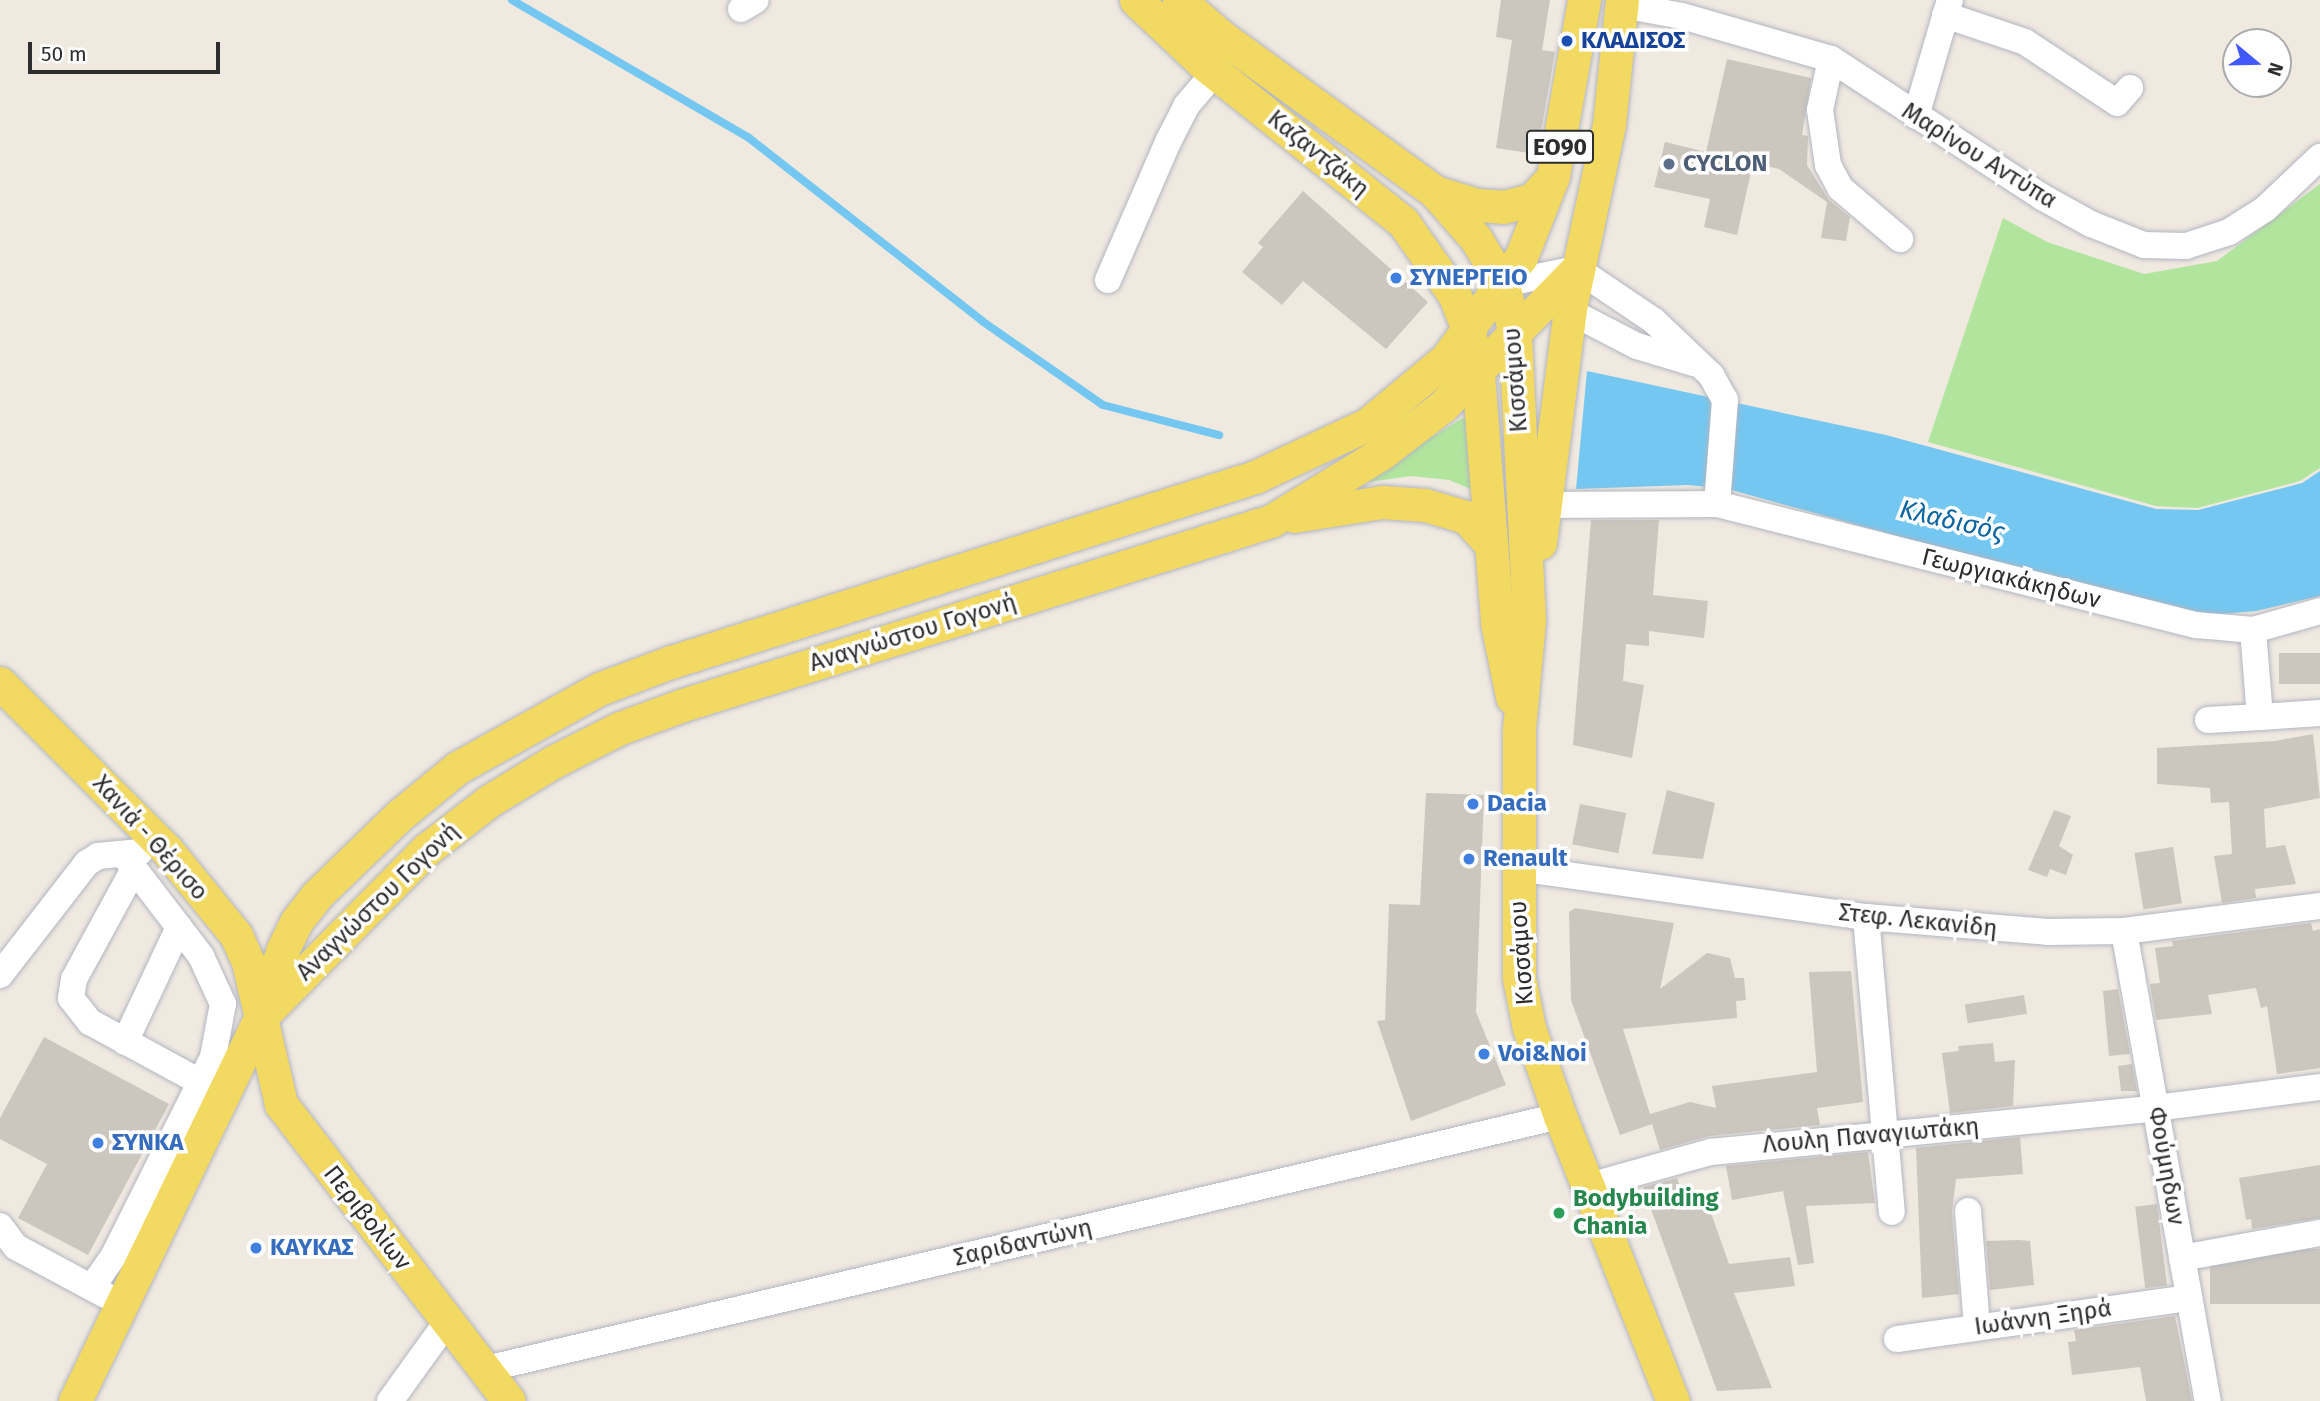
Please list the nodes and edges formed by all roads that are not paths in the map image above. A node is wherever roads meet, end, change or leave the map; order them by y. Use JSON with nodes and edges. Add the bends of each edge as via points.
{"nodes":[{"id":1,"x":1136,"y":0,"type":"edge"},
{"id":2,"x":1180,"y":0,"type":"edge"},
{"id":3,"x":1584,"y":0,"type":"edge"},
{"id":4,"x":1622,"y":3,"type":"edge"},
{"id":5,"x":1947,"y":8,"type":"edge"},
{"id":6,"x":1831,"y":59,"type":"junction"},
{"id":7,"x":1215,"y":72,"type":"junction"},
{"id":8,"x":2130,"y":88,"type":"dead end"},
{"id":9,"x":1916,"y":116,"type":"junction"},
{"id":10,"x":2320,"y":158,"type":"edge"},
{"id":11,"x":1553,"y":176,"type":"junction"},
{"id":12,"x":1435,"y":192,"type":"junction"},
{"id":13,"x":1900,"y":240,"type":"dead end"},
{"id":14,"x":1577,"y":269,"type":"junction"},
{"id":15,"x":1108,"y":281,"type":"dead end"},
{"id":16,"x":1503,"y":284,"type":"junction"},
{"id":17,"x":1559,"y":304,"type":"junction"},
{"id":18,"x":1469,"y":332,"type":"junction"},
{"id":19,"x":1515,"y":335,"type":"junction"},
{"id":20,"x":1698,"y":365,"type":"junction"},
{"id":21,"x":1478,"y":374,"type":"junction"},
{"id":22,"x":1718,"y":497,"type":"junction"},
{"id":23,"x":1546,"y":505,"type":"junction"},
{"id":24,"x":1271,"y":521,"type":"junction"},
{"id":25,"x":1491,"y":545,"type":"junction"},
{"id":26,"x":2320,"y":611,"type":"edge"},
{"id":27,"x":1529,"y":621,"type":"junction"},
{"id":28,"x":2253,"y":630,"type":"junction"},
{"id":29,"x":0,"y":682,"type":"edge"},
{"id":30,"x":2320,"y":713,"type":"edge"},
{"id":31,"x":2260,"y":717,"type":"junction"},
{"id":32,"x":2208,"y":720,"type":"dead end"},
{"id":33,"x":1519,"y":729,"type":"junction"},
{"id":34,"x":166,"y":849,"type":"junction"},
{"id":35,"x":128,"y":861,"type":"junction"},
{"id":36,"x":1517,"y":868,"type":"junction"},
{"id":37,"x":2320,"y":906,"type":"edge"},
{"id":38,"x":1866,"y":917,"type":"junction"},
{"id":39,"x":179,"y":927,"type":"junction"},
{"id":40,"x":2124,"y":930,"type":"junction"},
{"id":41,"x":0,"y":975,"type":"edge"},
{"id":42,"x":261,"y":1017,"type":"junction"},
{"id":43,"x":125,"y":1041,"type":"junction"},
{"id":44,"x":200,"y":1082,"type":"junction"},
{"id":45,"x":2320,"y":1087,"type":"edge"},
{"id":46,"x":2156,"y":1108,"type":"junction"},
{"id":47,"x":1560,"y":1116,"type":"junction"},
{"id":48,"x":1885,"y":1135,"type":"junction"},
{"id":49,"x":1589,"y":1186,"type":"junction"},
{"id":50,"x":1968,"y":1211,"type":"dead end"},
{"id":51,"x":1892,"y":1212,"type":"dead end"},
{"id":52,"x":0,"y":1226,"type":"edge"},
{"id":53,"x":2320,"y":1233,"type":"edge"},
{"id":54,"x":2182,"y":1258,"type":"junction"},
{"id":55,"x":92,"y":1287,"type":"junction"},
{"id":56,"x":2189,"y":1298,"type":"junction"},
{"id":57,"x":123,"y":1306,"type":"junction"},
{"id":58,"x":447,"y":1322,"type":"junction"},
{"id":59,"x":1978,"y":1327,"type":"junction"},
{"id":60,"x":1897,"y":1339,"type":"dead end"},
{"id":61,"x":486,"y":1369,"type":"junction"},
{"id":62,"x":75,"y":1401,"type":"edge"},
{"id":63,"x":390,"y":1401,"type":"edge"},
{"id":64,"x":509,"y":1401,"type":"edge"},
{"id":65,"x":1673,"y":1401,"type":"edge"},
{"id":66,"x":2207,"y":1401,"type":"edge"}],
"edges":[{"from":1,"to":7,"type":"main road","name":"Καζαντζάκη"},
{"from":2,"to":12,"type":"main road","name":"Καζαντζάκη","via":[[1222,37]]},
{"from":3,"to":11,"type":"main road","number":"ΕΟ90"},
{"from":4,"to":6,"type":"street","name":"Μαρίνου Αντύπα"},
{"from":4,"to":14,"type":"main road","number":"ΕΟ90","via":[[1609,125]]},
{"from":5,"to":8,"type":"street","via":[[2025,42],[2117,103]]},
{"from":5,"to":9,"type":"street"},
{"from":6,"to":9,"type":"street","name":"Μαρίνου Αντύπα"},
{"from":6,"to":13,"type":"street","via":[[1820,110],[1828,165],[1840,188]]},
{"from":7,"to":15,"type":"street","via":[[1186,106]]},
{"from":7,"to":18,"type":"main road","name":"Καζαντζάκη","via":[[1403,222],[1437,266]]},
{"from":9,"to":10,"type":"street","name":"Μαρίνου Αντύπα","via":[[2083,220],[2125,239],[2158,247],[2199,243],[2248,221]]},
{"from":11,"to":12,"type":"main road","via":[[1532,200],[1503,207],[1477,205]]},
{"from":11,"to":16,"type":"main road","number":"ΕΟ90","via":[[1534,231]]},
{"from":12,"to":16,"type":"main road","name":"Καζαντζάκη","via":[[1476,239]]},
{"from":14,"to":16,"type":"street"},
{"from":14,"to":17,"type":"main road","number":"ΕΟ90"},
{"from":14,"to":20,"type":"street","via":[[1654,321]]},
{"from":16,"to":17,"type":"street"},
{"from":16,"to":18,"type":"main road","number":"ΕΟ90"},
{"from":16,"to":19,"type":"main road","name":"Κισσάμου","number":"ΕΟ90"},
{"from":17,"to":19,"type":"main road","name":"Αναγνώστου Γογονή"},
{"from":17,"to":20,"type":"street","via":[[1637,346]]},
{"from":17,"to":23,"type":"main road","number":"ΕΟ90"},
{"from":18,"to":21,"type":"main road","name":"Κισσάμου","number":"ΕΟ90"},
{"from":18,"to":42,"type":"main road","name":"Αναγνώστου Γογονή","via":[[1424,381],[1368,424],[1255,477],[671,662],[599,689],[525,727],[457,768],[316,896],[283,949]]},
{"from":19,"to":21,"type":"main road","name":"Αναγνώστου Γογονή"},
{"from":19,"to":27,"type":"main road","name":"Κισσάμου","number":"ΕΟ90"},
{"from":20,"to":22,"type":"street","via":[[1720,386],[1725,400]]},
{"from":21,"to":24,"type":"main road","name":"Αναγνώστου Γογονή","via":[[1382,453]]},
{"from":21,"to":25,"type":"main road","name":"Κισσάμου","number":"ΕΟ90"},
{"from":22,"to":23,"type":"street","name":"Γεωργιακάκηδων"},
{"from":22,"to":28,"type":"street","name":"Γεωργιακάκηδων","via":[[2151,614]]},
{"from":23,"to":27,"type":"main road","number":"ΕΟ90"},
{"from":24,"to":25,"type":"main road","via":[[1325,509],[1400,501],[1465,517]]},
{"from":24,"to":42,"type":"main road","name":"Αναγνώστου Γογονή","via":[[620,728],[489,801],[427,849]]},
{"from":25,"to":33,"type":"main road","name":"Κισσάμου","number":"ΕΟ90","via":[[1497,623]]},
{"from":26,"to":28,"type":"street","name":"Γεωργιακάκηδων"},
{"from":27,"to":33,"type":"main road","name":"Κισσάμου","number":"ΕΟ90"},
{"from":28,"to":31,"type":"street"},
{"from":29,"to":34,"type":"main road","name":"Χανιά - Θέρισο"},
{"from":30,"to":31,"type":"street"},
{"from":31,"to":32,"type":"street"},
{"from":33,"to":36,"type":"main road","name":"Κισσάμου","number":"ΕΟ90"},
{"from":34,"to":35,"type":"street"},
{"from":34,"to":42,"type":"main road","name":"Χανιά - Θέρισο","via":[[236,935],[248,962]]},
{"from":35,"to":39,"type":"street"},
{"from":35,"to":41,"type":"street","via":[[98,856],[87,863]]},
{"from":35,"to":43,"type":"street","via":[[71,989],[80,1016]]},
{"from":36,"to":38,"type":"street","name":"Στεφ. Λεκανίδη"},
{"from":36,"to":47,"type":"main road","name":"Κισσάμου","number":"ΕΟ90","via":[[1519,978],[1530,1028]]},
{"from":37,"to":40,"type":"street","name":"Στεφ. Λεκανίδη"},
{"from":38,"to":40,"type":"street","name":"Στεφ. Λεκανίδη","via":[[2047,932]]},
{"from":38,"to":48,"type":"street"},
{"from":39,"to":43,"type":"street"},
{"from":39,"to":44,"type":"street","via":[[215,980],[223,1004],[213,1057]]},
{"from":40,"to":46,"type":"street","name":"Φούμηδων"},
{"from":42,"to":57,"type":"main road","name":"Αναγνώστου Γογονή"},
{"from":42,"to":58,"type":"main road","name":"Περιβολίων","via":[[281,1104]]},
{"from":43,"to":44,"type":"street"},
{"from":44,"to":55,"type":"street","via":[[114,1255]]},
{"from":45,"to":46,"type":"street","name":"Λουλη Παναγιωτάκη"},
{"from":46,"to":48,"type":"street","name":"Λουλη Παναγιωτάκη"},
{"from":46,"to":54,"type":"street","name":"Φούμηδων"},
{"from":47,"to":49,"type":"main road","name":"Κισσάμου","number":"ΕΟ90"},
{"from":47,"to":61,"type":"street","name":"Σαριδαντώνη"},
{"from":48,"to":49,"type":"street","name":"Λουλη Παναγιωτάκη","via":[[1710,1152]]},
{"from":48,"to":51,"type":"street"},
{"from":49,"to":65,"type":"main road","name":"Κισσάμου","number":"ΕΟ90"},
{"from":50,"to":59,"type":"street"},
{"from":52,"to":55,"type":"street","via":[[16,1247]]},
{"from":53,"to":54,"type":"street"},
{"from":54,"to":56,"type":"street","name":"Φούμηδων"},
{"from":55,"to":57,"type":"street"},
{"from":56,"to":59,"type":"street","name":"Ιωάννη Ξηρά"},
{"from":56,"to":66,"type":"street","name":"Φούμηδων"},
{"from":57,"to":62,"type":"main road","name":"Αναγνώστου Γογονή"},
{"from":58,"to":61,"type":"main road","name":"Περιβολίων"},
{"from":58,"to":63,"type":"street"},
{"from":59,"to":60,"type":"street","name":"Ιωάννη Ξηρά"},
{"from":61,"to":64,"type":"main road","name":"Περιβολίων"}]}
